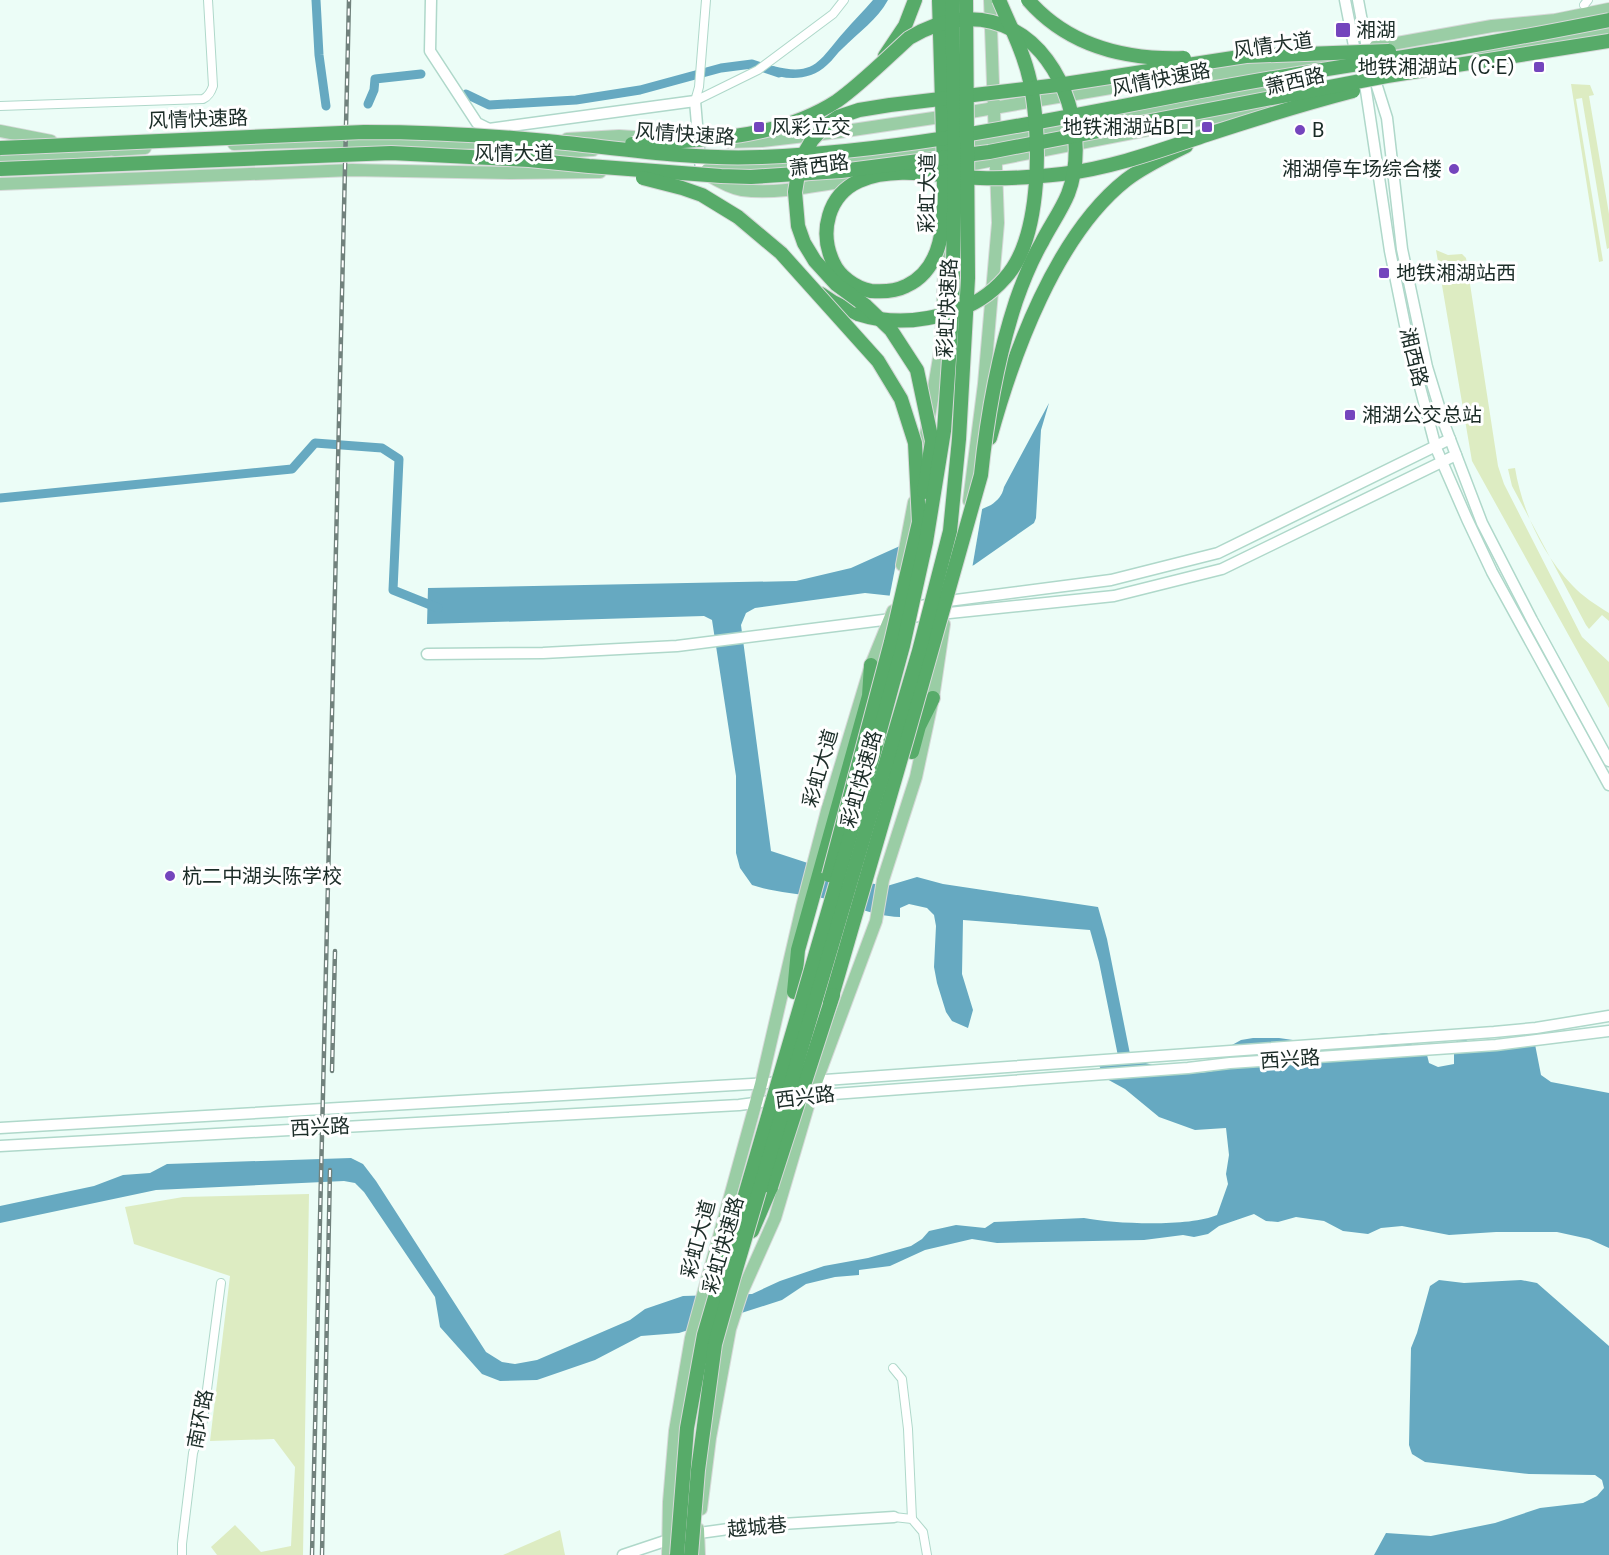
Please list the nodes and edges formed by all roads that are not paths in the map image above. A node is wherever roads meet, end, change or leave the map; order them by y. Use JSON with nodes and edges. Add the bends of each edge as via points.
{"nodes":[{"id":1,"x":208,"y":0,"type":"edge"},
{"id":2,"x":431,"y":0,"type":"edge"},
{"id":3,"x":706,"y":0,"type":"edge"},
{"id":4,"x":844,"y":0,"type":"edge"},
{"id":5,"x":915,"y":0,"type":"edge"},
{"id":6,"x":939,"y":0,"type":"edge"},
{"id":7,"x":945,"y":0,"type":"edge"},
{"id":8,"x":952,"y":0,"type":"edge"},
{"id":9,"x":966,"y":0,"type":"edge"},
{"id":10,"x":990,"y":0,"type":"edge"},
{"id":11,"x":999,"y":0,"type":"edge"},
{"id":12,"x":1028,"y":0,"type":"edge"},
{"id":13,"x":1345,"y":0,"type":"edge"},
{"id":14,"x":1358,"y":0,"type":"edge"},
{"id":15,"x":1609,"y":9,"type":"edge"},
{"id":16,"x":1555,"y":20,"type":"junction"},
{"id":17,"x":1609,"y":20,"type":"edge"},
{"id":18,"x":1609,"y":33,"type":"edge"},
{"id":19,"x":1609,"y":41,"type":"edge"},
{"id":20,"x":1361,"y":49,"type":"junction"},
{"id":21,"x":1439,"y":51,"type":"junction"},
{"id":22,"x":1525,"y":55,"type":"junction"},
{"id":23,"x":1246,"y":56,"type":"junction"},
{"id":24,"x":1366,"y":65,"type":"junction"},
{"id":25,"x":878,"y":66,"type":"junction"},
{"id":26,"x":1371,"y":82,"type":"junction"},
{"id":27,"x":695,"y":101,"type":"junction"},
{"id":28,"x":0,"y":106,"type":"edge"},
{"id":29,"x":993,"y":108,"type":"junction"},
{"id":30,"x":947,"y":116,"type":"junction"},
{"id":31,"x":1127,"y":116,"type":"junction"},
{"id":32,"x":1179,"y":124,"type":"junction"},
{"id":33,"x":0,"y":131,"type":"edge"},
{"id":34,"x":504,"y":137,"type":"junction"},
{"id":35,"x":1202,"y":137,"type":"junction"},
{"id":36,"x":995,"y":139,"type":"junction"},
{"id":37,"x":51,"y":141,"type":"junction"},
{"id":38,"x":699,"y":143,"type":"junction"},
{"id":39,"x":3,"y":146,"type":"edge"},
{"id":40,"x":948,"y":147,"type":"junction"},
{"id":41,"x":115,"y":150,"type":"junction"},
{"id":42,"x":0,"y":157,"type":"edge"},
{"id":43,"x":820,"y":161,"type":"junction"},
{"id":44,"x":996,"y":161,"type":"junction"},
{"id":45,"x":589,"y":166,"type":"junction"},
{"id":46,"x":0,"y":169,"type":"edge"},
{"id":47,"x":947,"y":169,"type":"junction"},
{"id":48,"x":701,"y":171,"type":"junction"},
{"id":49,"x":847,"y":181,"type":"junction"},
{"id":50,"x":0,"y":184,"type":"edge"},
{"id":51,"x":812,"y":287,"type":"junction"},
{"id":52,"x":1450,"y":439,"type":"junction"},
{"id":53,"x":1436,"y":448,"type":"junction"},
{"id":54,"x":1456,"y":455,"type":"junction"},
{"id":55,"x":1442,"y":462,"type":"junction"},
{"id":56,"x":981,"y":475,"type":"junction"},
{"id":57,"x":920,"y":522,"type":"junction"},
{"id":58,"x":947,"y":608,"type":"junction"},
{"id":59,"x":893,"y":611,"type":"junction"},
{"id":60,"x":427,"y":654,"type":"dead end"},
{"id":61,"x":871,"y":665,"type":"junction"},
{"id":62,"x":933,"y":698,"type":"junction"},
{"id":63,"x":1609,"y":761,"type":"edge"},
{"id":64,"x":1609,"y":785,"type":"edge"},
{"id":65,"x":794,"y":992,"type":"junction"},
{"id":66,"x":830,"y":1003,"type":"junction"},
{"id":67,"x":1609,"y":1016,"type":"edge"},
{"id":68,"x":1609,"y":1031,"type":"edge"},
{"id":69,"x":761,"y":1084,"type":"junction"},
{"id":70,"x":811,"y":1096,"type":"junction"},
{"id":71,"x":756,"y":1103,"type":"junction"},
{"id":72,"x":0,"y":1128,"type":"edge"},
{"id":73,"x":0,"y":1146,"type":"edge"},
{"id":74,"x":736,"y":1269,"type":"junction"},
{"id":75,"x":721,"y":1275,"type":"junction"},
{"id":76,"x":221,"y":1283,"type":"dead end"},
{"id":77,"x":893,"y":1368,"type":"dead end"},
{"id":78,"x":894,"y":1517,"type":"joint"},
{"id":79,"x":912,"y":1519,"type":"junction"},
{"id":80,"x":698,"y":1533,"type":"junction"},
{"id":81,"x":668,"y":1540,"type":"junction"},
{"id":82,"x":182,"y":1555,"type":"edge"},
{"id":83,"x":623,"y":1555,"type":"edge"},
{"id":84,"x":668,"y":1555,"type":"edge"},
{"id":85,"x":677,"y":1555,"type":"edge"},
{"id":86,"x":692,"y":1555,"type":"edge"},
{"id":87,"x":699,"y":1555,"type":"edge"},
{"id":88,"x":927,"y":1555,"type":"edge"}],
"edges":[{"from":1,"to":28,"type":"street","via":[[213,86],[207,97]]},
{"from":2,"to":27,"type":"main road","via":[[430,51],[477,123],[489,129]]},
{"from":3,"to":27,"type":"street"},
{"from":4,"to":27,"type":"street","via":[[833,14],[771,62]]},
{"from":5,"to":25,"type":"highway","bridge":true,"via":[[905,26]]},
{"from":6,"to":35,"type":"highway","bridge":true,"via":[[944,168],[944,180],[944,192],[938,247],[931,264],[913,283],[887,291],[858,287],[835,265],[826,240],[833,204],[860,181],[897,174],[912,174],[921,175],[931,175],[941,176],[951,176],[982,178],[1063,174],[1125,162]]},
{"from":7,"to":30,"type":"main road","name":"彩虹大道"},
{"from":8,"to":75,"type":"highway","name":"彩虹快速路","bridge":true,"via":[[952,316],[944,431],[926,542],[869,770]]},
{"from":9,"to":74,"type":"highway","name":"彩虹快速路","bridge":true,"via":[[968,288],[950,531],[919,651]]},
{"from":10,"to":29,"type":"main road"},
{"from":11,"to":51,"type":"highway","bridge":true,"via":[[1027,72],[1036,126],[1031,222],[1006,278],[981,299],[959,310],[909,320],[858,314]]},
{"from":12,"to":23,"type":"highway","bridge":true,"via":[[1078,39],[1113,53],[1153,59]]},
{"from":13,"to":20,"type":"main road","name":"湘西路"},
{"from":14,"to":20,"type":"main road","name":"湘西路"},
{"from":15,"to":16,"type":"main road","name":"风情大道"},
{"from":16,"to":20,"type":"main road","name":"风情大道","via":[[1492,26]]},
{"from":16,"to":24,"type":"main road","via":[[1498,39]]},
{"from":17,"to":21,"type":"highway","name":"风情快速路","bridge":true},
{"from":18,"to":26,"type":"main road","via":[[1538,42]]},
{"from":19,"to":22,"type":"highway","name":"风情快速路","bridge":true},
{"from":20,"to":24,"type":"main road","name":"湘西路"},
{"from":20,"to":29,"type":"main road","name":"风情大道","bridge":true,"via":[[1312,61],[1128,85]]},
{"from":21,"to":23,"type":"highway","bridge":true},
{"from":21,"to":34,"type":"highway","name":"风情快速路","bridge":true,"via":[[1280,76],[998,130],[847,151],[722,158]]},
{"from":22,"to":35,"type":"highway","bridge":true,"via":[[1352,91]]},
{"from":22,"to":45,"type":"highway","name":"风情快速路","bridge":true,"via":[[1376,78],[1015,148],[883,166],[751,177]]},
{"from":23,"to":57,"type":"highway","bridge":true,"via":[[859,110],[838,117],[812,140],[804,154],[795,192],[804,243],[836,284],[891,330],[917,370],[932,441]]},
{"from":24,"to":26,"type":"main road","name":"湘西路"},
{"from":25,"to":34,"type":"highway","bridge":true,"via":[[837,101],[815,112],[728,138],[628,144],[527,134]]},
{"from":25,"to":56,"type":"highway","bridge":true,"via":[[909,38],[936,24],[959,19],[984,21],[1003,25],[1036,46],[1060,77],[1067,97],[1074,136],[1069,193],[1032,259],[1016,301],[985,435]]},
{"from":26,"to":31,"type":"main road","via":[[1316,84]]},
{"from":26,"to":32,"type":"main road","name":"萧西路"},
{"from":26,"to":52,"type":"main road","name":"湘西路","via":[[1387,118],[1402,249],[1427,368]]},
{"from":26,"to":53,"type":"main road","name":"湘西路","via":[[1390,251]]},
{"from":27,"to":38,"type":"main road"},
{"from":29,"to":30,"type":"main road","name":"风情大道"},
{"from":29,"to":36,"type":"main road"},
{"from":30,"to":38,"type":"main road","name":"风情大道","via":[[839,132]]},
{"from":30,"to":40,"type":"main road","name":"彩虹大道"},
{"from":31,"to":32,"type":"main road"},
{"from":31,"to":36,"type":"main road","name":"风情大道","bridge":true},
{"from":32,"to":44,"type":"main road","name":"萧西路"},
{"from":33,"to":37,"type":"main road"},
{"from":34,"to":39,"type":"highway","name":"风情快速路","bridge":true,"via":[[364,132]]},
{"from":35,"to":56,"type":"highway","bridge":true,"via":[[1126,180],[1070,243],[1034,312],[995,422]]},
{"from":36,"to":40,"type":"main road","name":"风情大道"},
{"from":36,"to":44,"type":"main road"},
{"from":37,"to":39,"type":"main road","name":"风情大道"},
{"from":37,"to":41,"type":"main road","name":"风情大道"},
{"from":38,"to":41,"type":"main road","name":"风情大道","via":[[619,136],[429,144],[323,141]]},
{"from":38,"to":48,"type":"main road"},
{"from":40,"to":43,"type":"main road","name":"风情大道"},
{"from":40,"to":47,"type":"main road","name":"彩虹大道"},
{"from":41,"to":42,"type":"main road"},
{"from":43,"to":48,"type":"main road","name":"风情大道"},
{"from":43,"to":49,"type":"main road"},
{"from":44,"to":47,"type":"main road","name":"萧西路"},
{"from":44,"to":58,"type":"main road","bridge":true,"via":[[999,223],[984,384],[968,507]]},
{"from":45,"to":46,"type":"highway","name":"风情快速路","bridge":true,"via":[[529,159],[391,153]]},
{"from":45,"to":51,"type":"highway","bridge":true,"via":[[702,195],[755,230]]},
{"from":47,"to":49,"type":"main road","name":"萧西路"},
{"from":47,"to":59,"type":"main road","name":"彩虹大道","via":[[941,346]]},
{"from":48,"to":49,"type":"main road","name":"萧西路","via":[[723,184],[770,191]]},
{"from":48,"to":50,"type":"main road","name":"风情大道","via":[[510,174],[352,170]]},
{"from":51,"to":57,"type":"highway","bridge":true,"via":[[878,361],[901,399],[915,443]]},
{"from":52,"to":53,"type":"main road"},
{"from":52,"to":54,"type":"main road","name":"湘西路"},
{"from":53,"to":55,"type":"main road","name":"湘西路"},
{"from":53,"to":58,"type":"main road","via":[[1218,553],[1111,580]]},
{"from":54,"to":55,"type":"main road"},
{"from":54,"to":63,"type":"main road","name":"湘西路","via":[[1482,523]]},
{"from":55,"to":58,"type":"main road","via":[[1222,569],[1114,596]]},
{"from":55,"to":64,"type":"main road","name":"湘西路","via":[[1492,572]]},
{"from":56,"to":66,"type":"highway","bridge":true},
{"from":57,"to":65,"type":"highway","bridge":true,"via":[[816,923]]},
{"from":58,"to":59,"type":"main road"},
{"from":58,"to":62,"type":"main road"},
{"from":59,"to":60,"type":"main road","via":[[667,646]]},
{"from":59,"to":61,"type":"main road","name":"彩虹大道"},
{"from":61,"to":65,"type":"highway","via":[[869,696],[798,950]]},
{"from":61,"to":69,"type":"main road","name":"彩虹大道","via":[[827,811]]},
{"from":62,"to":66,"type":"highway","bridge":true,"via":[[919,726],[861,931]]},
{"from":62,"to":70,"type":"main road","via":[[916,777],[882,880],[876,921]]},
{"from":65,"to":75,"type":"highway","bridge":true,"via":[[740,1176]]},
{"from":66,"to":74,"type":"highway","bridge":true,"via":[[771,1187]]},
{"from":67,"to":69,"type":"main road","name":"西兴路","via":[[1494,1032]]},
{"from":68,"to":70,"type":"main road","name":"西兴路","via":[[1496,1046]]},
{"from":69,"to":71,"type":"main road","name":"彩虹大道"},
{"from":69,"to":72,"type":"main road","name":"西兴路"},
{"from":70,"to":71,"type":"main road","name":"西兴路"},
{"from":70,"to":80,"type":"main road","via":[[775,1218],[730,1329]]},
{"from":71,"to":73,"type":"main road","name":"西兴路"},
{"from":71,"to":81,"type":"main road","name":"彩虹大道","via":[[691,1338],[675,1431]]},
{"from":74,"to":86,"type":"highway","name":"彩虹快速路","bridge":true,"via":[[715,1344],[699,1461]]},
{"from":75,"to":85,"type":"highway","name":"彩虹快速路","bridge":true,"via":[[704,1335],[687,1428]]},
{"from":76,"to":82,"type":"street","name":"南环路","via":[[202,1420],[193,1453]]},
{"from":77,"to":79,"type":"street","via":[[902,1380]]},
{"from":78,"to":79,"type":"street"},
{"from":78,"to":80,"type":"main road","name":"越城巷"},
{"from":79,"to":88,"type":"street","via":[[923,1532]]},
{"from":80,"to":81,"type":"main road","name":"越城巷"},
{"from":80,"to":87,"type":"main road"},
{"from":81,"to":83,"type":"main road","name":"越城巷"},
{"from":81,"to":84,"type":"main road","name":"彩虹大道"}]}
